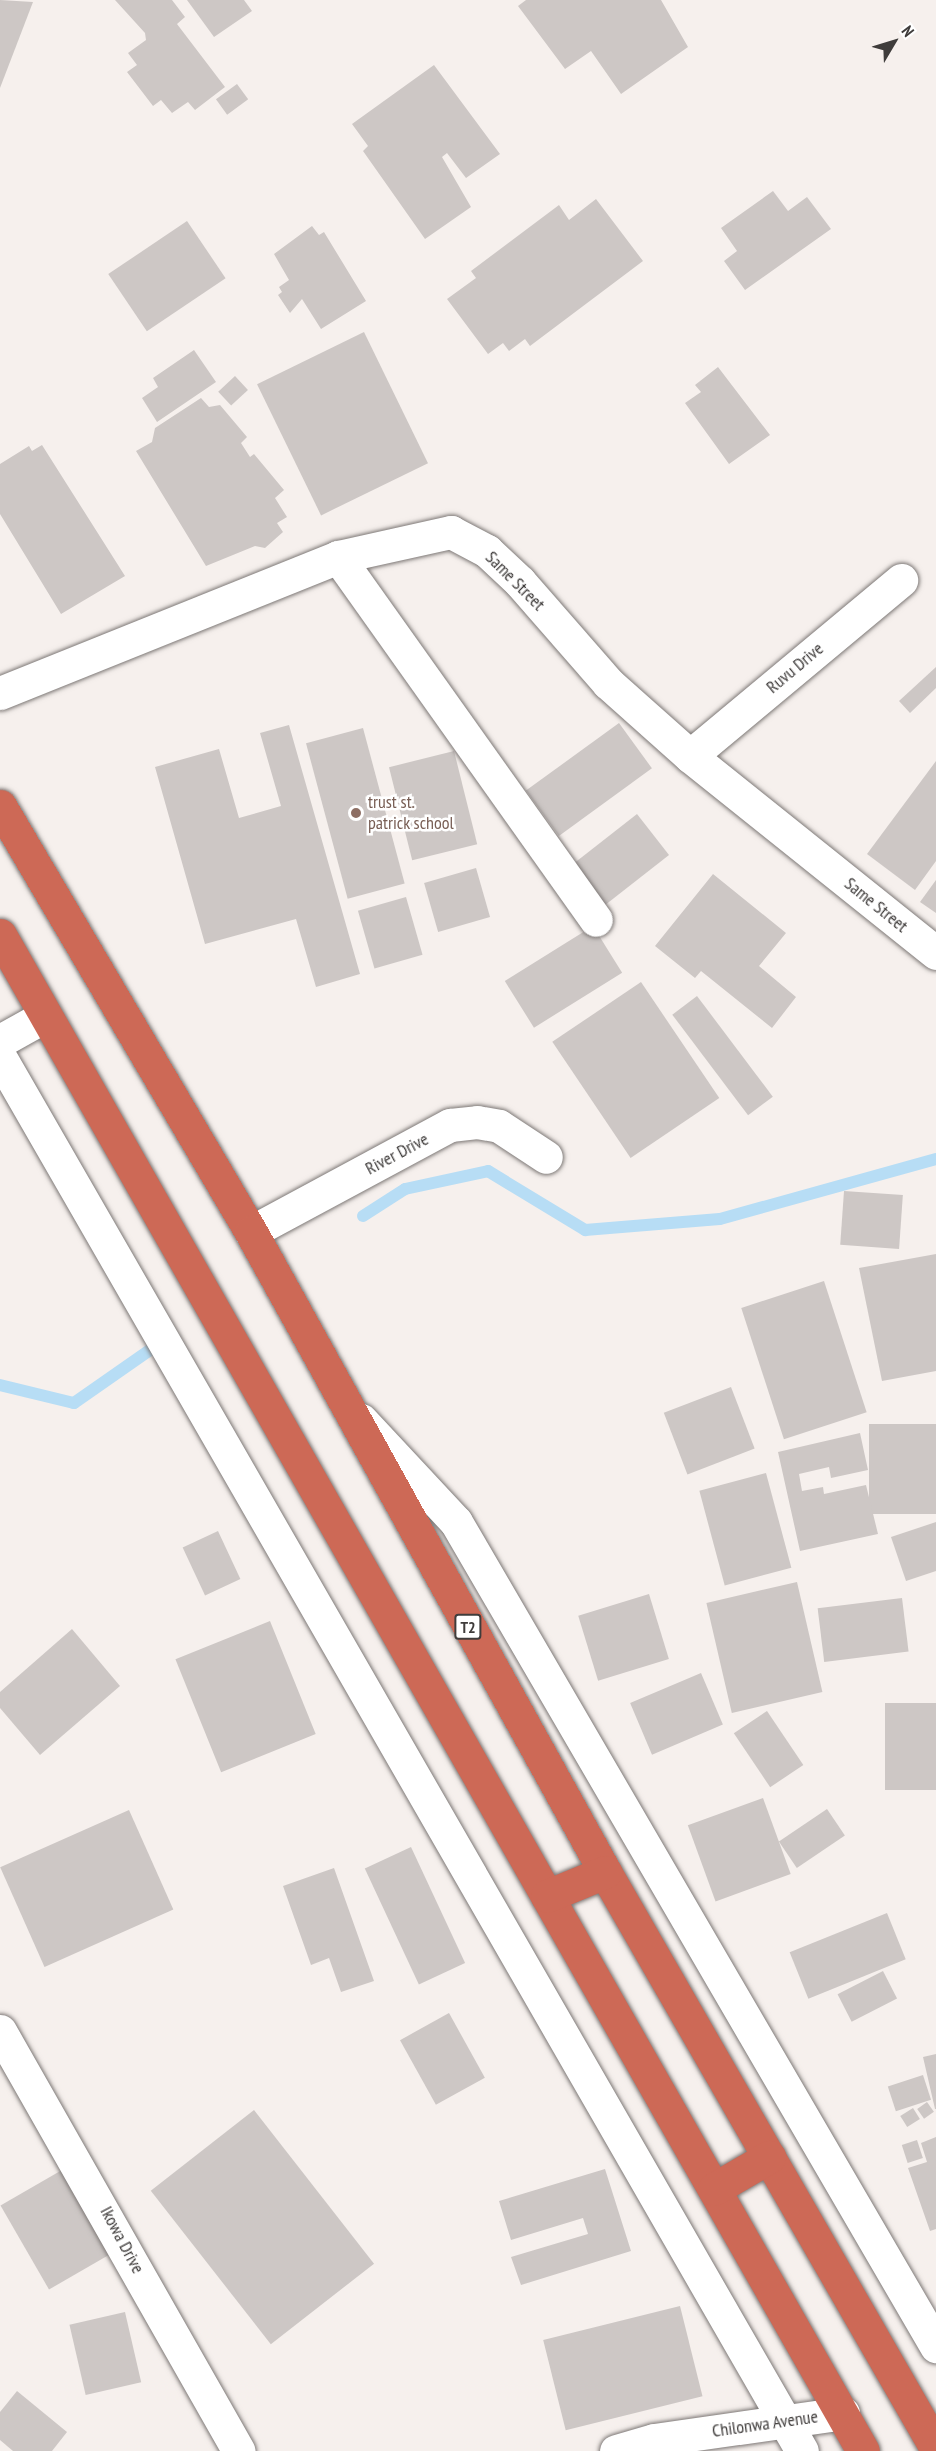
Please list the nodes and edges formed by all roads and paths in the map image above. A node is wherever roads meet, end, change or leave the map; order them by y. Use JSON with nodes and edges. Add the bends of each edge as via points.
{"nodes":[{"id":1,"x":338,"y":557,"type":"junction"},
{"id":2,"x":901,"y":580,"type":"dead end"},
{"id":3,"x":0,"y":693,"type":"edge"},
{"id":4,"x":690,"y":756,"type":"junction"},
{"id":5,"x":0,"y":806,"type":"edge"},
{"id":6,"x":596,"y":920,"type":"dead end"},
{"id":7,"x":0,"y":935,"type":"edge"},
{"id":8,"x":936,"y":953,"type":"edge"},
{"id":9,"x":45,"y":1016,"type":"junction"},
{"id":10,"x":0,"y":1041,"type":"edge"},
{"id":11,"x":0,"y":1057,"type":"edge"},
{"id":12,"x":546,"y":1157,"type":"dead end"},
{"id":13,"x":251,"y":1232,"type":"junction"},
{"id":14,"x":341,"y":1399,"type":"junction"},
{"id":15,"x":605,"y":1872,"type":"junction"},
{"id":16,"x":547,"y":1896,"type":"junction"},
{"id":17,"x":0,"y":2031,"type":"edge"},
{"id":18,"x":769,"y":2157,"type":"junction"},
{"id":19,"x":714,"y":2188,"type":"junction"},
{"id":20,"x":936,"y":2346,"type":"edge"},
{"id":21,"x":843,"y":2413,"type":"junction"},
{"id":22,"x":785,"y":2421,"type":"junction"},
{"id":23,"x":936,"y":2448,"type":"edge"},
{"id":24,"x":239,"y":2451,"type":"edge"},
{"id":25,"x":616,"y":2451,"type":"edge"},
{"id":26,"x":802,"y":2451,"type":"edge"},
{"id":27,"x":863,"y":2451,"type":"edge"}],
"edges":[{"from":1,"to":3,"type":"street","name":"Same Street"},
{"from":1,"to":4,"type":"street","name":"Same Street","via":[[452,532],[487,551],[520,582],[608,683]]},
{"from":1,"to":6,"type":"street"},
{"from":2,"to":4,"type":"street","name":"Ruvu Drive"},
{"from":4,"to":8,"type":"street","name":"Same Street"},
{"from":5,"to":13,"type":"highway","number":"T2"},
{"from":7,"to":9,"type":"highway"},
{"from":9,"to":10,"type":"street"},
{"from":9,"to":16,"type":"highway"},
{"from":11,"to":22,"type":"street"},
{"from":12,"to":13,"type":"street","name":"River Drive","via":[[500,1126],[477,1122],[450,1125]]},
{"from":13,"to":14,"type":"highway","number":"T2"},
{"from":14,"to":15,"type":"highway","number":"T2"},
{"from":14,"to":20,"type":"street","via":[[456,1521]]},
{"from":15,"to":16,"type":"highway"},
{"from":15,"to":18,"type":"highway","number":"T2"},
{"from":16,"to":19,"type":"highway"},
{"from":17,"to":24,"type":"street","name":"Ikowa Drive"},
{"from":18,"to":19,"type":"highway"},
{"from":18,"to":23,"type":"highway","number":"T2"},
{"from":19,"to":21,"type":"highway"},
{"from":21,"to":22,"type":"street","name":"Chilonwa Avenue"},
{"from":21,"to":27,"type":"highway"},
{"from":22,"to":25,"type":"street","name":"Chilonwa Avenue","via":[[654,2440]]},
{"from":22,"to":26,"type":"street"}]}
